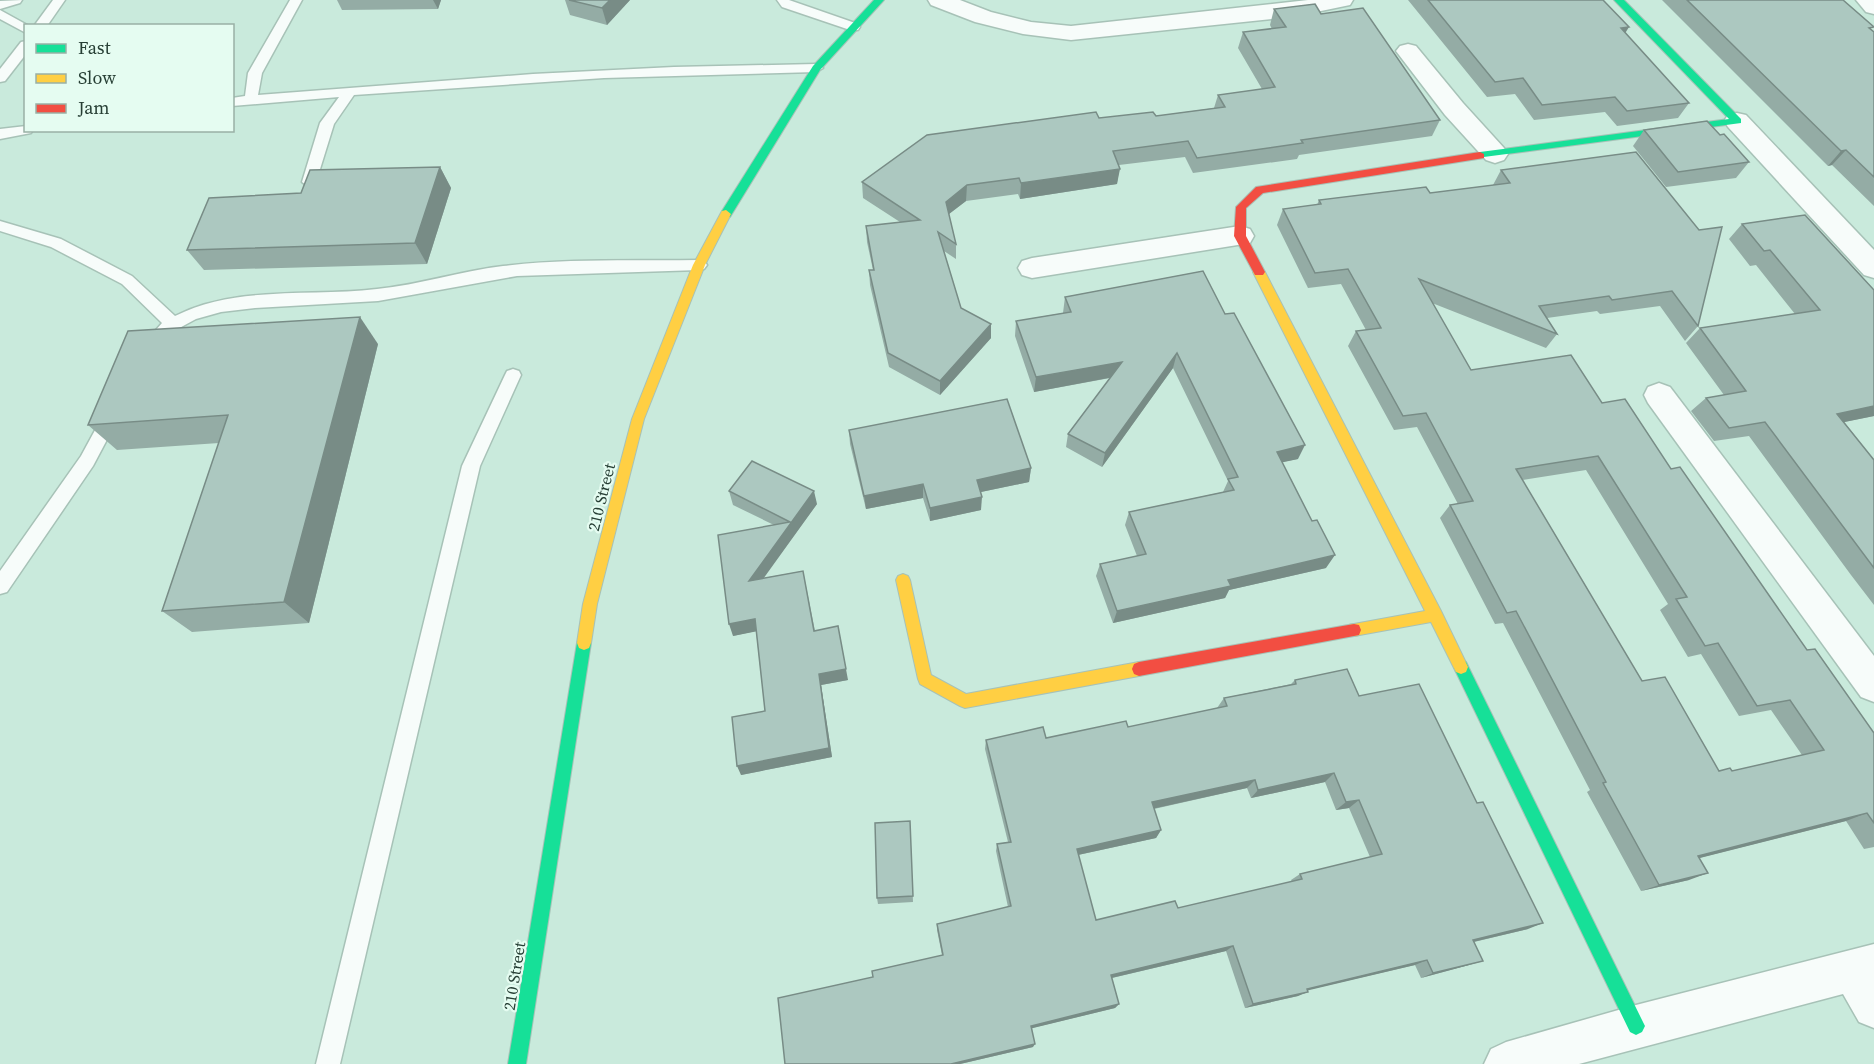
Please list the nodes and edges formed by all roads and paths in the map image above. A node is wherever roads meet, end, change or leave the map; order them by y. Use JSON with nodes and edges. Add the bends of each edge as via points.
{"nodes":[{"id":1,"x":16,"y":0,"type":"edge"},
{"id":2,"x":59,"y":0,"type":"edge"},
{"id":3,"x":296,"y":0,"type":"edge"},
{"id":4,"x":783,"y":0,"type":"edge"},
{"id":5,"x":879,"y":0,"type":"edge"},
{"id":6,"x":939,"y":0,"type":"edge"},
{"id":7,"x":1342,"y":0,"type":"edge"},
{"id":8,"x":1619,"y":0,"type":"edge"},
{"id":9,"x":1867,"y":0,"type":"edge"},
{"id":10,"x":0,"y":5,"type":"edge"},
{"id":11,"x":1874,"y":7,"type":"edge"},
{"id":12,"x":0,"y":14,"type":"edge"},
{"id":13,"x":41,"y":24,"type":"edge"},
{"id":14,"x":854,"y":27,"type":"junction"},
{"id":15,"x":24,"y":28,"type":"edge"},
{"id":16,"x":24,"y":48,"type":"edge"},
{"id":17,"x":1408,"y":51,"type":"dead end"},
{"id":18,"x":816,"y":68,"type":"junction"},
{"id":19,"x":0,"y":78,"type":"edge"},
{"id":20,"x":350,"y":91,"type":"junction"},
{"id":21,"x":251,"y":100,"type":"junction"},
{"id":22,"x":234,"y":102,"type":"edge"},
{"id":23,"x":1737,"y":121,"type":"junction"},
{"id":24,"x":24,"y":130,"type":"edge"},
{"id":25,"x":0,"y":134,"type":"edge"},
{"id":26,"x":1496,"y":154,"type":"junction"},
{"id":27,"x":309,"y":182,"type":"edge"},
{"id":28,"x":0,"y":226,"type":"edge"},
{"id":29,"x":1240,"y":236,"type":"junction"},
{"id":30,"x":699,"y":265,"type":"junction"},
{"id":31,"x":1032,"y":268,"type":"dead end"},
{"id":32,"x":1874,"y":268,"type":"edge"},
{"id":33,"x":172,"y":324,"type":"junction"},
{"id":34,"x":142,"y":361,"type":"edge"},
{"id":35,"x":513,"y":375,"type":"dead end"},
{"id":36,"x":1659,"y":394,"type":"dead end"},
{"id":37,"x":120,"y":401,"type":"edge"},
{"id":38,"x":903,"y":580,"type":"dead end"},
{"id":39,"x":0,"y":586,"type":"edge"},
{"id":40,"x":1436,"y":615,"type":"junction"},
{"id":41,"x":1874,"y":685,"type":"edge"},
{"id":42,"x":1863,"y":968,"type":"edge"},
{"id":43,"x":1874,"y":1007,"type":"edge"},
{"id":44,"x":1636,"y":1026,"type":"junction"},
{"id":45,"x":328,"y":1064,"type":"edge"},
{"id":46,"x":517,"y":1064,"type":"edge"},
{"id":47,"x":1506,"y":1064,"type":"edge"}],
"edges":[{"from":1,"to":10,"type":"lane"},
{"from":2,"to":13,"type":"lane"},
{"from":3,"to":21,"type":"lane","via":[[255,73]]},
{"from":4,"to":14,"type":"lane"},
{"from":5,"to":14,"type":"street","name":"210 Street"},
{"from":6,"to":7,"type":"street","via":[[993,20],[1071,33],[1292,10]]},
{"from":8,"to":23,"type":"street"},
{"from":9,"to":11,"type":"street"},
{"from":12,"to":15,"type":"lane"},
{"from":14,"to":18,"type":"street","name":"210 Street"},
{"from":16,"to":19,"type":"lane"},
{"from":17,"to":26,"type":"street"},
{"from":18,"to":20,"type":"lane","via":[[634,72]]},
{"from":18,"to":30,"type":"street","name":"210 Street","via":[[735,196]]},
{"from":20,"to":21,"type":"lane"},
{"from":20,"to":27,"type":"lane","via":[[327,123]]},
{"from":21,"to":22,"type":"lane"},
{"from":23,"to":26,"type":"street"},
{"from":23,"to":32,"type":"street"},
{"from":24,"to":25,"type":"lane"},
{"from":26,"to":29,"type":"street","via":[[1260,190],[1241,207]]},
{"from":28,"to":33,"type":"lane","via":[[56,243],[127,280]]},
{"from":29,"to":31,"type":"street"},
{"from":29,"to":40,"type":"street"},
{"from":30,"to":33,"type":"lane","via":[[517,270],[378,296],[230,304]]},
{"from":30,"to":46,"type":"street","name":"210 Street","via":[[638,419],[590,604]]},
{"from":33,"to":34,"type":"lane","via":[[153,341]]},
{"from":35,"to":45,"type":"lane","via":[[471,466]]},
{"from":36,"to":41,"type":"street"},
{"from":37,"to":39,"type":"lane","via":[[87,461]]},
{"from":38,"to":40,"type":"street","via":[[925,679],[964,701]]},
{"from":40,"to":44,"type":"street"},
{"from":42,"to":43,"type":"street"},
{"from":42,"to":44,"type":"street"},
{"from":44,"to":47,"type":"street"}]}
